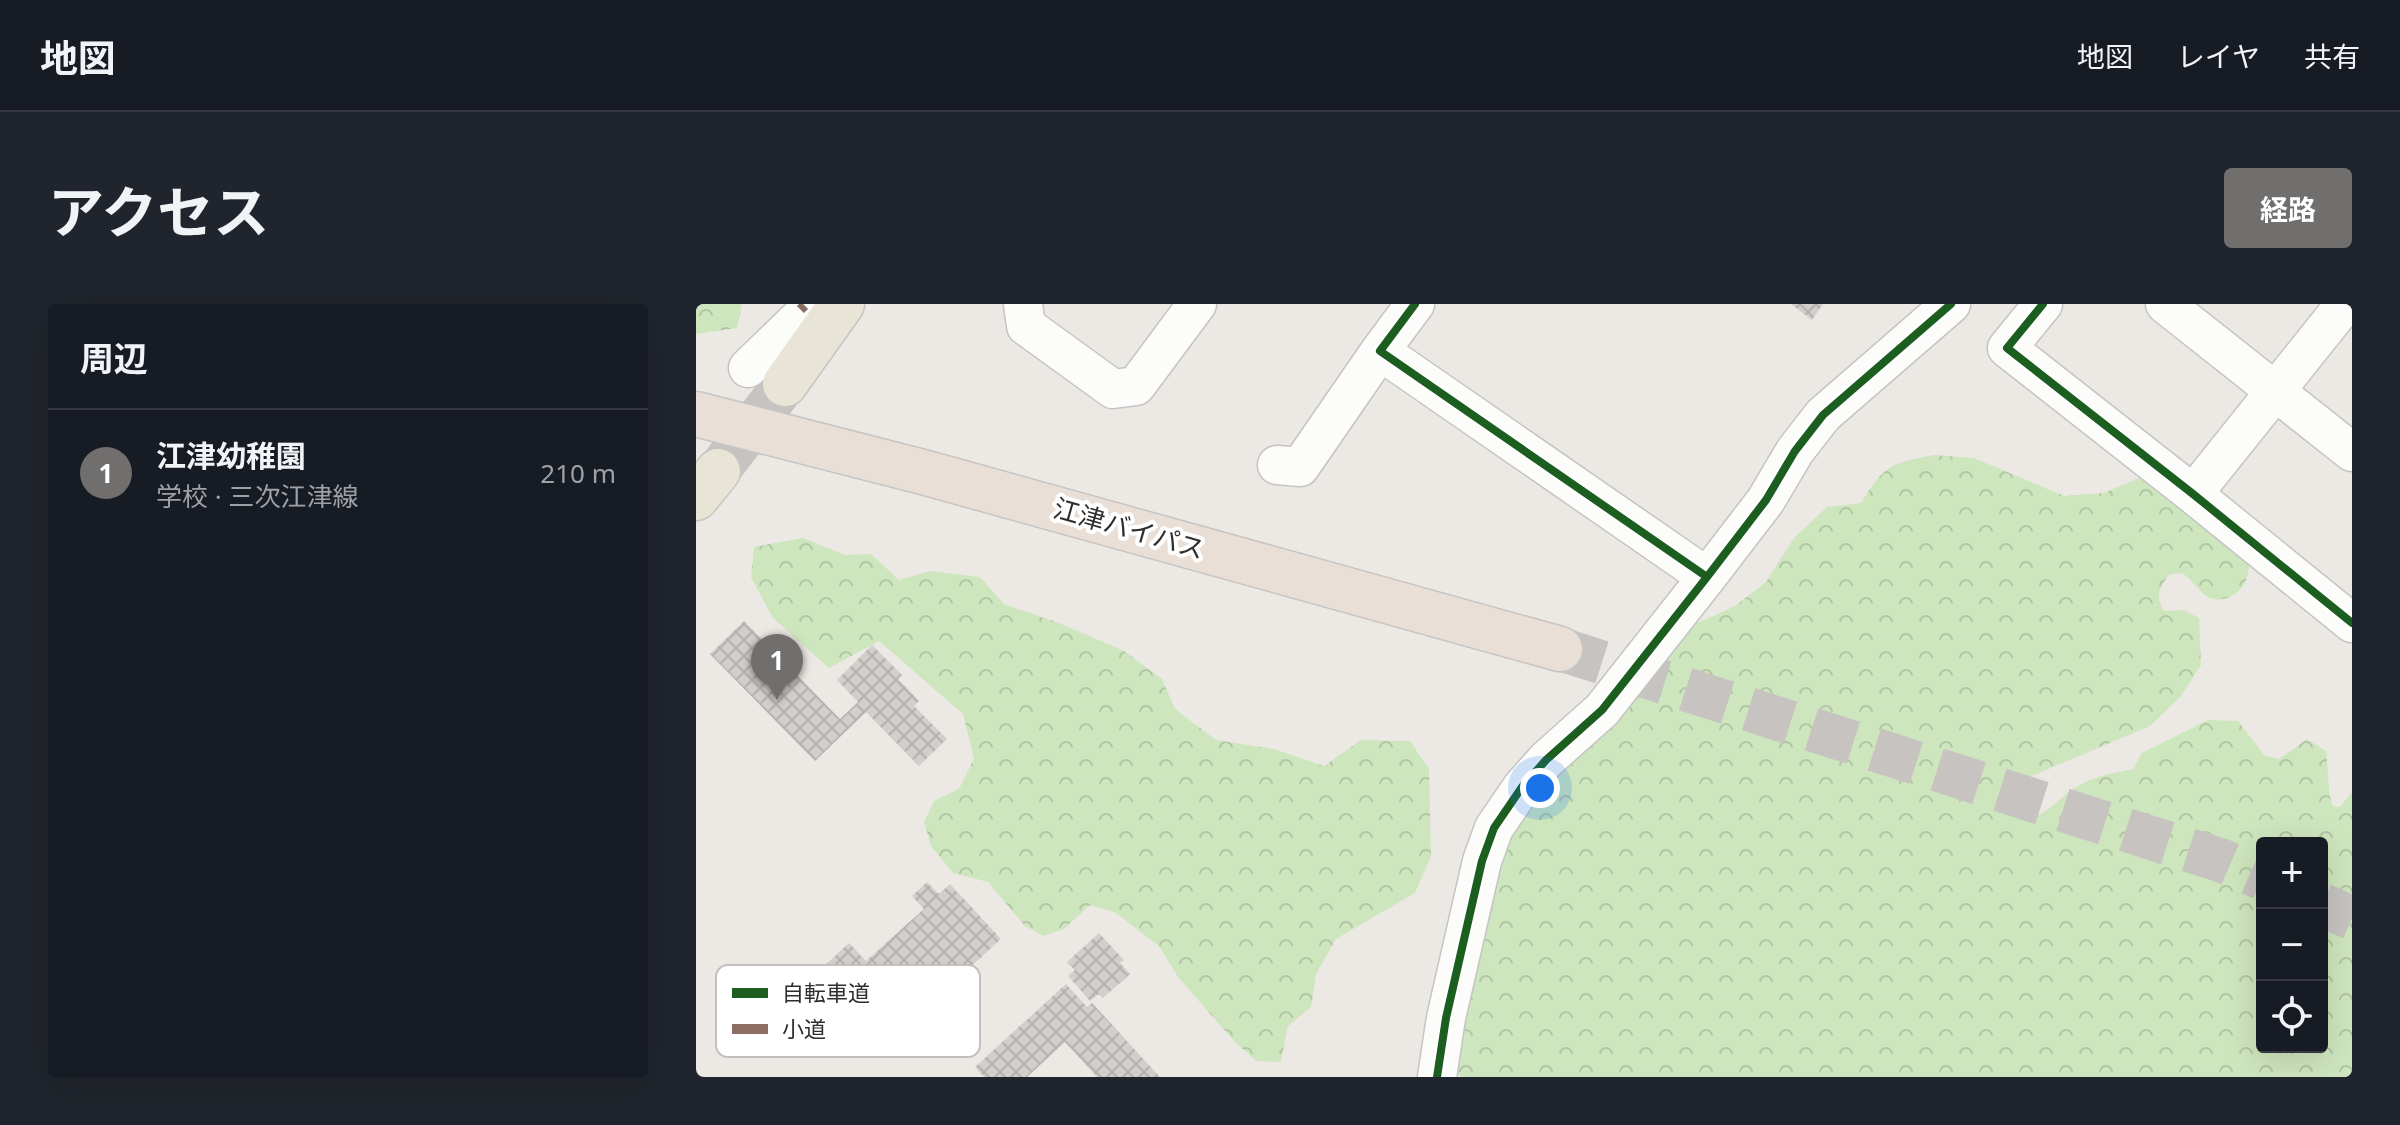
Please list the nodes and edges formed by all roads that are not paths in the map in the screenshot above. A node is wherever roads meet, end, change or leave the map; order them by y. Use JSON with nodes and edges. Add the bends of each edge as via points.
{"nodes":[{"id":1,"x":814,"y":304,"type":"edge"},
{"id":2,"x":842,"y":304,"type":"edge"},
{"id":3,"x":1023,"y":304,"type":"edge"},
{"id":4,"x":1197,"y":304,"type":"edge"},
{"id":5,"x":1415,"y":304,"type":"edge"},
{"id":6,"x":1951,"y":304,"type":"edge"},
{"id":7,"x":2043,"y":304,"type":"edge"},
{"id":8,"x":2165,"y":304,"type":"edge"},
{"id":9,"x":2345,"y":304,"type":"edge"},
{"id":10,"x":1380,"y":351,"type":"junction"},
{"id":11,"x":766,"y":376,"type":"joint"},
{"id":12,"x":696,"y":383,"type":"edge"},
{"id":13,"x":2275,"y":392,"type":"junction"},
{"id":14,"x":696,"y":414,"type":"edge"},
{"id":15,"x":2352,"y":452,"type":"edge"},
{"id":16,"x":1277,"y":465,"type":"dead end"},
{"id":17,"x":923,"y":472,"type":"junction"},
{"id":18,"x":2193,"y":494,"type":"junction"},
{"id":19,"x":1707,"y":577,"type":"junction"},
{"id":20,"x":2352,"y":623,"type":"edge"},
{"id":21,"x":1560,"y":649,"type":"tunnel mouth"},
{"id":22,"x":1437,"y":1077,"type":"edge"}],
"edges":[{"from":1,"to":11,"type":"street"},
{"from":2,"to":11,"type":"main road"},
{"from":3,"to":4,"type":"street","via":[[1026,326],[1113,389],[1136,386]]},
{"from":5,"to":10,"type":"street"},
{"from":6,"to":19,"type":"street","via":[[1823,415]]},
{"from":7,"to":18,"type":"street","via":[[2007,348]]},
{"from":8,"to":13,"type":"street"},
{"from":9,"to":13,"type":"street"},
{"from":10,"to":16,"type":"street","via":[[1300,467]]},
{"from":10,"to":19,"type":"street"},
{"from":12,"to":17,"type":"highway"},
{"from":13,"to":15,"type":"street"},
{"from":13,"to":18,"type":"street"},
{"from":14,"to":17,"type":"highway","name":"江津バイパス"},
{"from":17,"to":21,"type":"highway","name":"江津バイパス"},
{"from":18,"to":20,"type":"street"},
{"from":19,"to":22,"type":"street","via":[[1602,710],[1546,760],[1494,828],[1446,1018]]}]}
